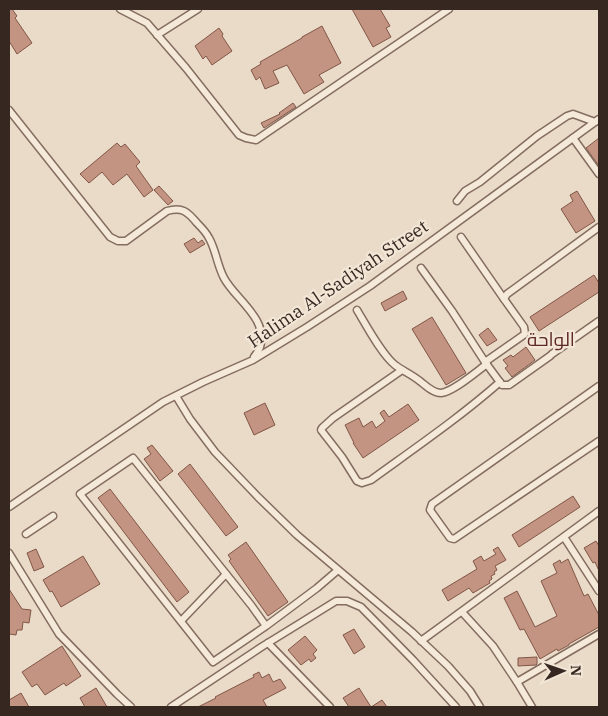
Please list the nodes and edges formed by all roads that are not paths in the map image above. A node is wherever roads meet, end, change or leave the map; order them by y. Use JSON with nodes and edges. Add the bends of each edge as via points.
{"nodes":[{"id":1,"x":120,"y":9,"type":"edge"},
{"id":2,"x":198,"y":9,"type":"edge"},
{"id":3,"x":448,"y":9,"type":"edge"},
{"id":4,"x":157,"y":35,"type":"junction"},
{"id":5,"x":9,"y":110,"type":"edge"},
{"id":6,"x":597,"y":120,"type":"edge"},
{"id":7,"x":573,"y":138,"type":"junction"},
{"id":8,"x":599,"y":174,"type":"edge"},
{"id":9,"x":457,"y":201,"type":"dead end"},
{"id":10,"x":599,"y":227,"type":"edge"},
{"id":11,"x":461,"y":237,"type":"dead end"},
{"id":12,"x":421,"y":268,"type":"dead end"},
{"id":13,"x":504,"y":299,"type":"junction"},
{"id":14,"x":357,"y":310,"type":"dead end"},
{"id":15,"x":599,"y":321,"type":"edge"},
{"id":16,"x":253,"y":360,"type":"junction"},
{"id":17,"x":486,"y":363,"type":"junction"},
{"id":18,"x":402,"y":370,"type":"junction"},
{"id":19,"x":500,"y":382,"type":"junction"},
{"id":20,"x":599,"y":386,"type":"edge"},
{"id":21,"x":176,"y":396,"type":"junction"},
{"id":22,"x":599,"y":441,"type":"edge"},
{"id":23,"x":9,"y":507,"type":"edge"},
{"id":24,"x":599,"y":511,"type":"edge"},
{"id":25,"x":53,"y":516,"type":"dead end"},
{"id":26,"x":26,"y":534,"type":"dead end"},
{"id":27,"x":564,"y":537,"type":"junction"},
{"id":28,"x":9,"y":553,"type":"edge"},
{"id":29,"x":338,"y":570,"type":"junction"},
{"id":30,"x":226,"y":574,"type":"junction"},
{"id":31,"x":599,"y":591,"type":"edge"},
{"id":32,"x":462,"y":612,"type":"junction"},
{"id":33,"x":181,"y":621,"type":"junction"},
{"id":34,"x":266,"y":626,"type":"junction"},
{"id":35,"x":599,"y":634,"type":"edge"},
{"id":36,"x":421,"y":641,"type":"junction"},
{"id":37,"x":268,"y":643,"type":"junction"},
{"id":38,"x":517,"y":682,"type":"junction"},
{"id":39,"x":131,"y":707,"type":"edge"},
{"id":40,"x":171,"y":707,"type":"edge"},
{"id":41,"x":330,"y":707,"type":"edge"},
{"id":42,"x":456,"y":707,"type":"edge"},
{"id":43,"x":480,"y":707,"type":"edge"},
{"id":44,"x":532,"y":707,"type":"edge"}],
"edges":[{"from":1,"to":4,"type":"street","via":[[147,23]]},
{"from":2,"to":4,"type":"street"},
{"from":3,"to":4,"type":"street","via":[[256,140],[239,134]]},
{"from":5,"to":16,"type":"street","via":[[110,237],[118,242],[126,241],[167,211],[183,210],[190,214],[208,237],[224,278],[247,306],[260,329],[260,348]]},
{"from":6,"to":7,"type":"street","name":"Halima Al-Sadiyah Street"},
{"from":6,"to":9,"type":"street","via":[[574,114],[567,116],[465,191]]},
{"from":7,"to":8,"type":"street"},
{"from":7,"to":16,"type":"street","name":"Halima Al-Sadiyah Street","via":[[370,286]]},
{"from":10,"to":13,"type":"street"},
{"from":11,"to":13,"type":"street"},
{"from":12,"to":17,"type":"street"},
{"from":13,"to":17,"type":"street","via":[[523,324],[525,334]]},
{"from":14,"to":18,"type":"street","via":[[386,355]]},
{"from":15,"to":19,"type":"street","via":[[509,385]]},
{"from":16,"to":21,"type":"street","name":"Halima Al-Sadiyah Street"},
{"from":17,"to":18,"type":"street","via":[[441,393]]},
{"from":17,"to":19,"type":"street"},
{"from":18,"to":19,"type":"street","via":[[321,430],[362,484],[431,437]]},
{"from":20,"to":22,"type":"street","via":[[432,504],[430,510],[454,539]]},
{"from":21,"to":23,"type":"street","name":"Halima Al-Sadiyah Street"},
{"from":21,"to":29,"type":"street","via":[[215,452],[297,535]]},
{"from":24,"to":27,"type":"street"},
{"from":25,"to":26,"type":"street"},
{"from":27,"to":31,"type":"street"},
{"from":27,"to":32,"type":"street"},
{"from":28,"to":39,"type":"street","via":[[59,634]]},
{"from":29,"to":34,"type":"street"},
{"from":29,"to":36,"type":"street"},
{"from":30,"to":33,"type":"street"},
{"from":30,"to":33,"type":"street","via":[[133,458],[80,494]]},
{"from":30,"to":34,"type":"street"},
{"from":32,"to":36,"type":"street"},
{"from":32,"to":38,"type":"street","via":[[493,646]]},
{"from":33,"to":34,"type":"street","via":[[213,662]]},
{"from":35,"to":38,"type":"street"},
{"from":36,"to":43,"type":"street","via":[[454,672]]},
{"from":37,"to":40,"type":"street"},
{"from":37,"to":41,"type":"street"},
{"from":37,"to":42,"type":"street","via":[[336,601],[347,601],[361,607]]},
{"from":38,"to":44,"type":"street"}]}
